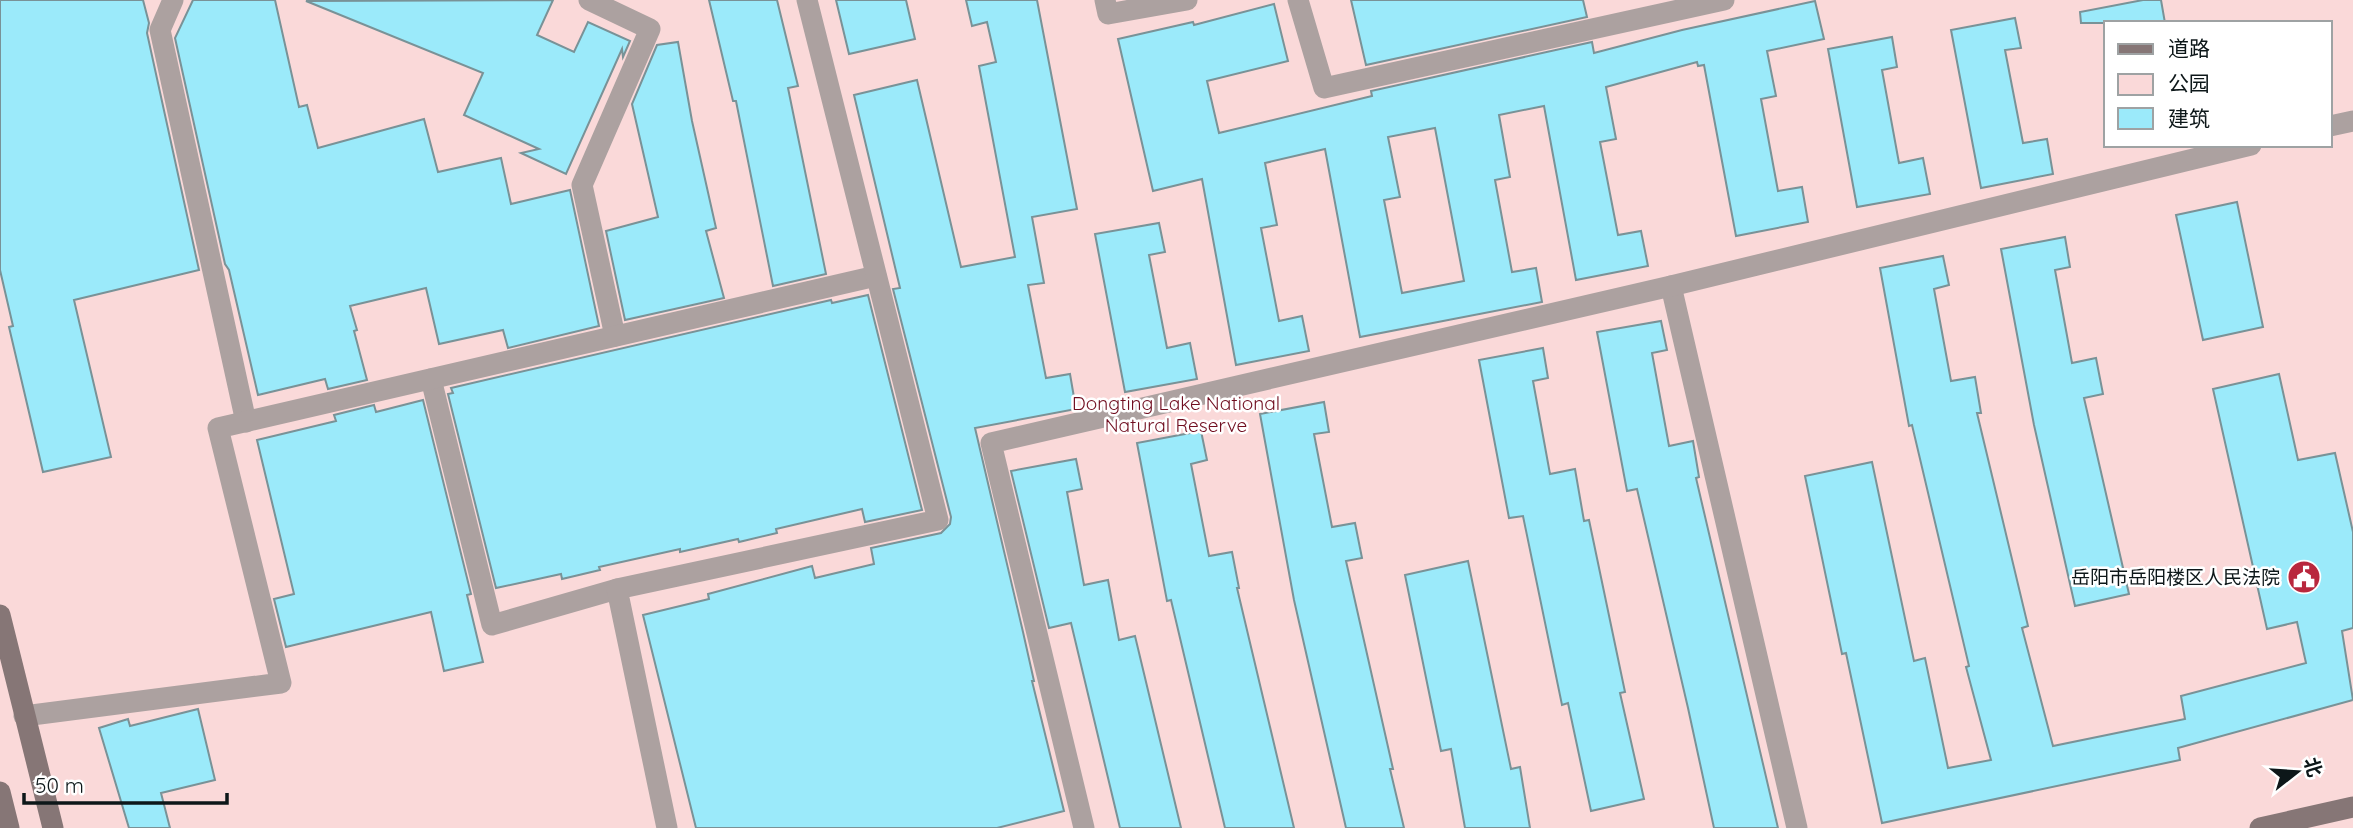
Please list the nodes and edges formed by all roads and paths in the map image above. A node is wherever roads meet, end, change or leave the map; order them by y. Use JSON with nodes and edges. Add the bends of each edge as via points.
{"nodes":[{"id":1,"x":173,"y":0,"type":"edge"},
{"id":2,"x":589,"y":0,"type":"edge"},
{"id":3,"x":807,"y":0,"type":"edge"},
{"id":4,"x":1105,"y":0,"type":"edge"},
{"id":5,"x":1187,"y":0,"type":"edge"},
{"id":6,"x":1298,"y":0,"type":"edge"},
{"id":7,"x":1724,"y":0,"type":"edge"},
{"id":8,"x":2353,"y":121,"type":"edge"},
{"id":9,"x":2332,"y":126,"type":"edge"},
{"id":10,"x":2243,"y":147,"type":"edge"},
{"id":11,"x":876,"y":276,"type":"junction"},
{"id":12,"x":1671,"y":286,"type":"junction"},
{"id":13,"x":615,"y":336,"type":"junction"},
{"id":14,"x":431,"y":379,"type":"junction"},
{"id":15,"x":247,"y":422,"type":"junction"},
{"id":16,"x":617,"y":589,"type":"junction"},
{"id":17,"x":0,"y":615,"type":"edge"},
{"id":18,"x":24,"y":716,"type":"junction"},
{"id":19,"x":0,"y":792,"type":"edge"},
{"id":20,"x":2353,"y":807,"type":"edge"},
{"id":21,"x":9,"y":828,"type":"edge"},
{"id":22,"x":53,"y":828,"type":"edge"},
{"id":23,"x":667,"y":828,"type":"edge"},
{"id":24,"x":1084,"y":828,"type":"edge"},
{"id":25,"x":1797,"y":828,"type":"edge"},
{"id":26,"x":2260,"y":828,"type":"edge"}],
"edges":[{"from":1,"to":15,"type":"street","via":[[160,30]]},
{"from":2,"to":13,"type":"street","via":[[650,29],[582,185]]},
{"from":3,"to":11,"type":"street"},
{"from":4,"to":5,"type":"street","via":[[1108,14]]},
{"from":6,"to":7,"type":"street","via":[[1324,88]]},
{"from":8,"to":9,"type":"street"},
{"from":10,"to":12,"type":"street"},
{"from":11,"to":13,"type":"street"},
{"from":11,"to":16,"type":"street","via":[[938,520]]},
{"from":12,"to":24,"type":"street","via":[[991,443]]},
{"from":12,"to":25,"type":"street"},
{"from":13,"to":14,"type":"street"},
{"from":14,"to":15,"type":"street"},
{"from":14,"to":16,"type":"street","via":[[492,625]]},
{"from":15,"to":18,"type":"street","via":[[218,428],[281,683]]},
{"from":16,"to":23,"type":"street"},
{"from":17,"to":18,"type":"main road"},
{"from":18,"to":22,"type":"main road"},
{"from":19,"to":21,"type":"main road"},
{"from":20,"to":26,"type":"main road"}]}
